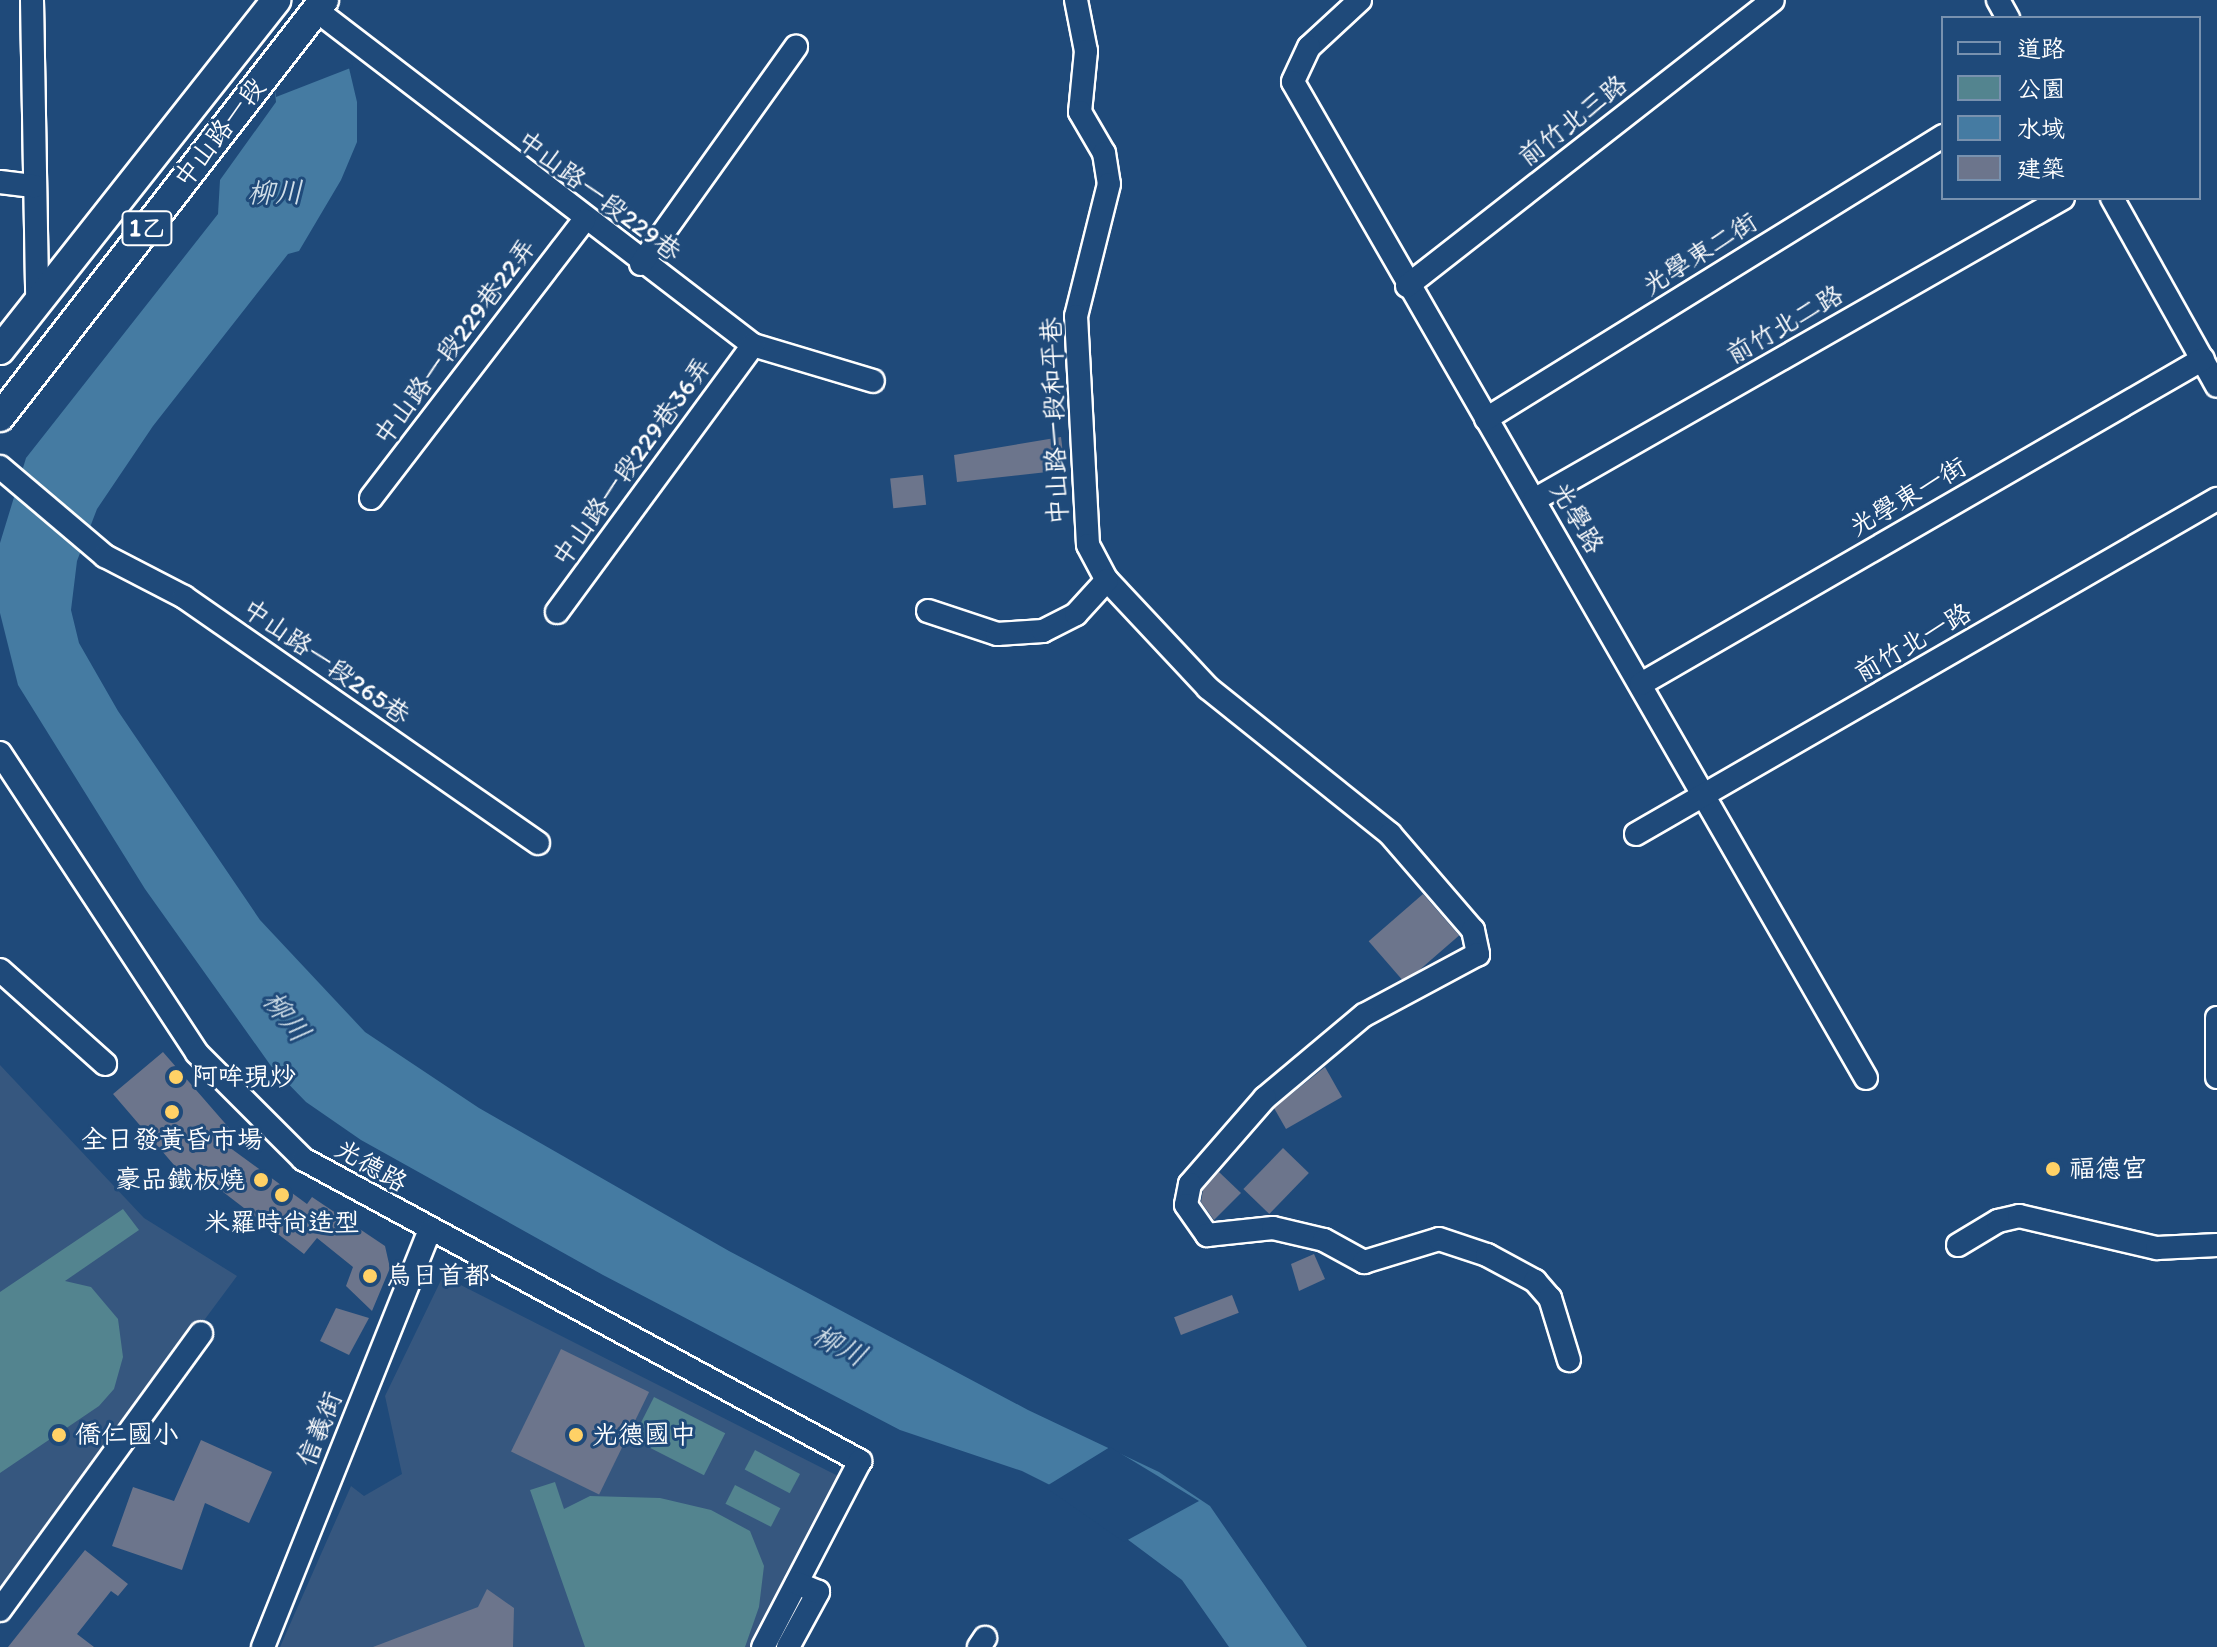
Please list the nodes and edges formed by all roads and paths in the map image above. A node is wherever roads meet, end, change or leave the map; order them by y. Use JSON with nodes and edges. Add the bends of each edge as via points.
{"nodes":[{"id":1,"x":32,"y":0,"type":"edge"},
{"id":2,"x":1360,"y":0,"type":"edge"},
{"id":3,"x":1773,"y":0,"type":"edge"},
{"id":4,"x":1080,"y":1,"type":"edge"},
{"id":5,"x":273,"y":4,"type":"edge"},
{"id":6,"x":320,"y":5,"type":"edge"},
{"id":7,"x":796,"y":47,"type":"dead end"},
{"id":8,"x":1941,"y":137,"type":"edge"},
{"id":9,"x":0,"y":182,"type":"edge"},
{"id":10,"x":35,"y":186,"type":"junction"},
{"id":11,"x":2059,"y":200,"type":"edge"},
{"id":12,"x":2113,"y":200,"type":"edge"},
{"id":13,"x":584,"y":220,"type":"junction"},
{"id":14,"x":641,"y":264,"type":"junction"},
{"id":15,"x":1407,"y":286,"type":"junction"},
{"id":16,"x":37,"y":301,"type":"junction"},
{"id":17,"x":1,"y":345,"type":"edge"},
{"id":18,"x":753,"y":345,"type":"junction"},
{"id":19,"x":2203,"y":359,"type":"junction"},
{"id":20,"x":873,"y":381,"type":"dead end"},
{"id":21,"x":2217,"y":386,"type":"edge"},
{"id":22,"x":0,"y":417,"type":"edge"},
{"id":23,"x":1486,"y":419,"type":"junction"},
{"id":24,"x":0,"y":467,"type":"edge"},
{"id":25,"x":371,"y":498,"type":"dead end"},
{"id":26,"x":2217,"y":499,"type":"edge"},
{"id":27,"x":1534,"y":500,"type":"junction"},
{"id":28,"x":1107,"y":580,"type":"junction"},
{"id":29,"x":928,"y":611,"type":"dead end"},
{"id":30,"x":557,"y":612,"type":"dead end"},
{"id":31,"x":1641,"y":684,"type":"junction"},
{"id":32,"x":0,"y":753,"type":"edge"},
{"id":33,"x":1702,"y":797,"type":"junction"},
{"id":34,"x":1636,"y":834,"type":"dead end"},
{"id":35,"x":538,"y":843,"type":"dead end"},
{"id":36,"x":0,"y":970,"type":"edge"},
{"id":37,"x":2217,"y":1018,"type":"edge"},
{"id":38,"x":105,"y":1064,"type":"dead end"},
{"id":39,"x":2217,"y":1077,"type":"edge"},
{"id":40,"x":1866,"y":1078,"type":"dead end"},
{"id":41,"x":429,"y":1232,"type":"junction"},
{"id":42,"x":1958,"y":1245,"type":"dead end"},
{"id":43,"x":2217,"y":1245,"type":"edge"},
{"id":44,"x":201,"y":1333,"type":"dead end"},
{"id":45,"x":1569,"y":1360,"type":"dead end"},
{"id":46,"x":797,"y":1583,"type":"junction"},
{"id":47,"x":0,"y":1610,"type":"edge"},
{"id":48,"x":263,"y":1647,"type":"edge"},
{"id":49,"x":763,"y":1647,"type":"edge"},
{"id":50,"x":788,"y":1647,"type":"edge"}],
"edges":[{"from":1,"to":10,"type":"street"},
{"from":2,"to":15,"type":"street","name":"光學路","via":[[1309,47],[1293,82]]},
{"from":3,"to":15,"type":"street","name":"前竹北三路"},
{"from":4,"to":28,"type":"street","name":"中山路一段和平巷","via":[[1086,51],[1080,112],[1104,153],[1109,184],[1076,316],[1088,545]]},
{"from":5,"to":16,"type":"main road","name":"中山路一段","number":"1乙"},
{"from":6,"to":13,"type":"street","name":"中山路一段229巷","via":[[382,64]]},
{"from":6,"to":22,"type":"main road","name":"中山路一段","number":"1乙"},
{"from":7,"to":14,"type":"street"},
{"from":8,"to":23,"type":"street","name":"光學東二街"},
{"from":9,"to":10,"type":"street"},
{"from":10,"to":16,"type":"street"},
{"from":11,"to":27,"type":"street","name":"前竹北二路"},
{"from":12,"to":19,"type":"street"},
{"from":13,"to":14,"type":"street","name":"中山路一段229巷"},
{"from":13,"to":25,"type":"street","name":"中山路一段229巷22弄"},
{"from":14,"to":18,"type":"street","name":"中山路一段229巷"},
{"from":15,"to":23,"type":"street","name":"光學路"},
{"from":16,"to":17,"type":"main road","name":"中山路一段","number":"1乙"},
{"from":18,"to":20,"type":"street","name":"中山路一段229巷"},
{"from":18,"to":30,"type":"street","name":"中山路一段229巷36弄"},
{"from":19,"to":21,"type":"street"},
{"from":19,"to":31,"type":"street","name":"光學東一街"},
{"from":23,"to":27,"type":"street","name":"光學路"},
{"from":24,"to":35,"type":"street","name":"中山路一段265巷","via":[[105,556],[184,597]]},
{"from":26,"to":33,"type":"street","name":"前竹北一路"},
{"from":27,"to":31,"type":"street","name":"光學路"},
{"from":28,"to":29,"type":"street","via":[[1076,614],[1043,631],[997,634]]},
{"from":28,"to":45,"type":"street","name":"中山路一段和平巷","via":[[1208,688],[1390,834],[1473,930],[1478,954],[1364,1015],[1265,1098],[1190,1184],[1186,1205],[1207,1235],[1273,1228],[1324,1240],[1364,1262],[1439,1239],[1487,1255],[1535,1281],[1550,1298]]},
{"from":31,"to":33,"type":"street","name":"光學路"},
{"from":32,"to":41,"type":"street","name":"光德路","via":[[197,1053],[303,1159]]},
{"from":33,"to":34,"type":"street","name":"前竹北一路"},
{"from":33,"to":40,"type":"street","name":"光學路"},
{"from":36,"to":38,"type":"street"},
{"from":37,"to":39,"type":"street"},
{"from":41,"to":46,"type":"street","name":"光德路","via":[[860,1461]]},
{"from":41,"to":48,"type":"street","name":"信義街"},
{"from":42,"to":43,"type":"street","via":[[1998,1221],[2019,1216],[2157,1248]]},
{"from":44,"to":47,"type":"street"},
{"from":46,"to":49,"type":"street"},
{"from":46,"to":50,"type":"street","via":[[818,1592]]}]}
